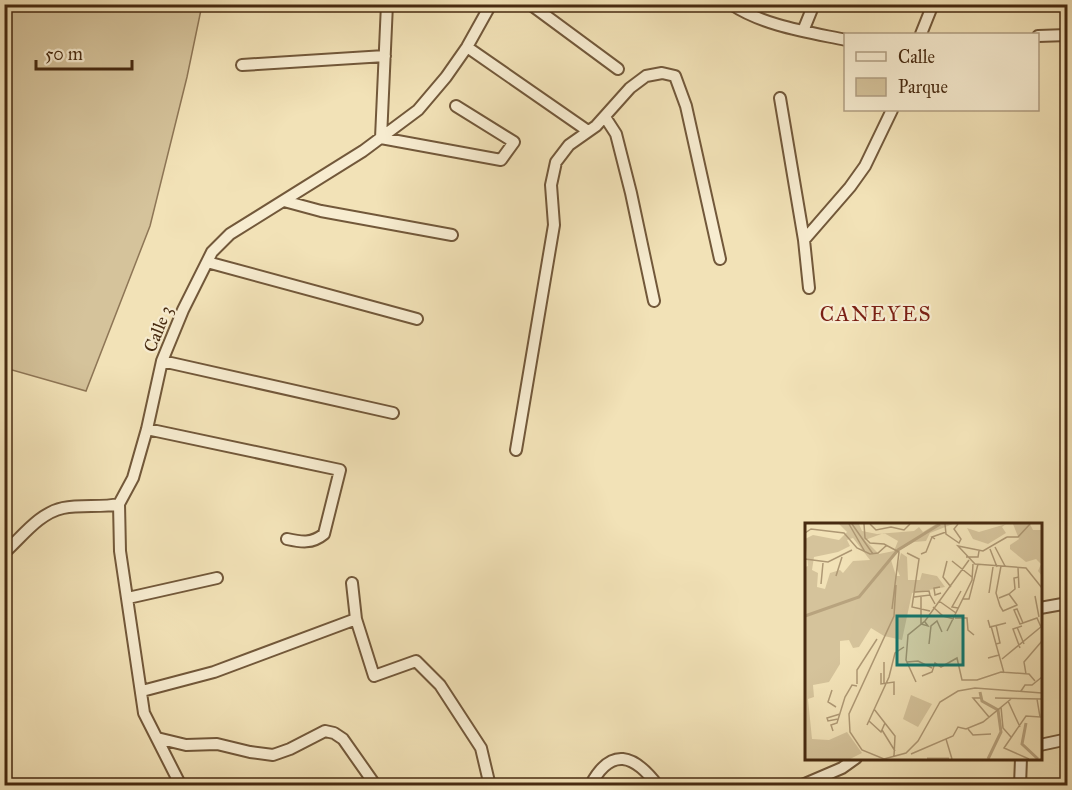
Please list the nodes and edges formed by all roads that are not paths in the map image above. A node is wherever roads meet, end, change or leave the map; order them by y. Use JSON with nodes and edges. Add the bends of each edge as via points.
{"nodes":[{"id":1,"x":387,"y":4,"type":"edge"},
{"id":2,"x":491,"y":4,"type":"edge"},
{"id":3,"x":530,"y":4,"type":"edge"},
{"id":4,"x":731,"y":4,"type":"edge"},
{"id":5,"x":814,"y":4,"type":"edge"},
{"id":6,"x":933,"y":4,"type":"edge"},
{"id":7,"x":803,"y":31,"type":"junction"},
{"id":8,"x":921,"y":33,"type":"edge"},
{"id":9,"x":1068,"y":35,"type":"edge"},
{"id":10,"x":1039,"y":36,"type":"edge"},
{"id":11,"x":844,"y":40,"type":"edge"},
{"id":12,"x":467,"y":47,"type":"junction"},
{"id":13,"x":385,"y":56,"type":"junction"},
{"id":14,"x":242,"y":65,"type":"dead end"},
{"id":15,"x":618,"y":69,"type":"dead end"},
{"id":16,"x":780,"y":98,"type":"dead end"},
{"id":17,"x":456,"y":106,"type":"dead end"},
{"id":18,"x":892,"y":111,"type":"edge"},
{"id":19,"x":605,"y":117,"type":"junction"},
{"id":20,"x":588,"y":131,"type":"junction"},
{"id":21,"x":381,"y":138,"type":"junction"},
{"id":22,"x":284,"y":201,"type":"junction"},
{"id":23,"x":452,"y":235,"type":"dead end"},
{"id":24,"x":804,"y":240,"type":"junction"},
{"id":25,"x":720,"y":259,"type":"dead end"},
{"id":26,"x":207,"y":262,"type":"junction"},
{"id":27,"x":809,"y":288,"type":"dead end"},
{"id":28,"x":654,"y":301,"type":"dead end"},
{"id":29,"x":417,"y":319,"type":"dead end"},
{"id":30,"x":162,"y":361,"type":"junction"},
{"id":31,"x":393,"y":413,"type":"dead end"},
{"id":32,"x":147,"y":429,"type":"junction"},
{"id":33,"x":516,"y":450,"type":"dead end"},
{"id":34,"x":119,"y":504,"type":"junction"},
{"id":35,"x":287,"y":539,"type":"dead end"},
{"id":36,"x":4,"y":553,"type":"edge"},
{"id":37,"x":217,"y":578,"type":"dead end"},
{"id":38,"x":352,"y":583,"type":"dead end"},
{"id":39,"x":128,"y":598,"type":"junction"},
{"id":40,"x":1068,"y":603,"type":"edge"},
{"id":41,"x":1042,"y":608,"type":"edge"},
{"id":42,"x":356,"y":619,"type":"junction"},
{"id":43,"x":142,"y":691,"type":"junction"},
{"id":44,"x":157,"y":738,"type":"junction"},
{"id":45,"x":1068,"y":739,"type":"edge"},
{"id":46,"x":1042,"y":744,"type":"edge"},
{"id":47,"x":854,"y":760,"type":"edge"},
{"id":48,"x":1021,"y":760,"type":"edge"},
{"id":49,"x":181,"y":786,"type":"edge"},
{"id":50,"x":376,"y":786,"type":"edge"},
{"id":51,"x":490,"y":786,"type":"edge"},
{"id":52,"x":590,"y":786,"type":"edge"},
{"id":53,"x":657,"y":786,"type":"edge"},
{"id":54,"x":800,"y":786,"type":"edge"},
{"id":55,"x":1020,"y":786,"type":"edge"}],
"edges":[{"from":1,"to":13,"type":"street"},
{"from":2,"to":12,"type":"street","name":"Calle 3"},
{"from":3,"to":15,"type":"street"},
{"from":4,"to":7,"type":"street","via":[[770,22]]},
{"from":5,"to":7,"type":"street"},
{"from":6,"to":8,"type":"street"},
{"from":7,"to":11,"type":"street"},
{"from":9,"to":10,"type":"street"},
{"from":12,"to":20,"type":"street"},
{"from":12,"to":21,"type":"street","name":"Calle 3","via":[[418,110]]},
{"from":13,"to":14,"type":"street"},
{"from":13,"to":21,"type":"street"},
{"from":16,"to":24,"type":"street"},
{"from":17,"to":21,"type":"street","via":[[514,142],[501,160]]},
{"from":18,"to":24,"type":"street","via":[[865,166]]},
{"from":19,"to":20,"type":"street"},
{"from":19,"to":25,"type":"street","via":[[640,79],[657,73],[675,76],[686,106]]},
{"from":19,"to":28,"type":"street","via":[[616,134]]},
{"from":20,"to":33,"type":"street","via":[[561,154],[553,169],[554,225]]},
{"from":21,"to":22,"type":"street","name":"Calle 3"},
{"from":22,"to":23,"type":"street"},
{"from":22,"to":26,"type":"street","name":"Calle 3","via":[[230,234]]},
{"from":24,"to":27,"type":"street"},
{"from":26,"to":29,"type":"street"},
{"from":26,"to":30,"type":"street","name":"Calle 3"},
{"from":30,"to":31,"type":"street"},
{"from":30,"to":32,"type":"street","name":"Calle 3"},
{"from":32,"to":34,"type":"street","name":"Calle 3","via":[[133,478]]},
{"from":32,"to":35,"type":"street","via":[[340,470],[324,534],[304,543]]},
{"from":34,"to":36,"type":"street","via":[[64,508],[50,513]]},
{"from":34,"to":39,"type":"street","name":"Calle 3","via":[[120,551]]},
{"from":37,"to":39,"type":"street"},
{"from":38,"to":42,"type":"street"},
{"from":39,"to":43,"type":"street","name":"Calle 3"},
{"from":40,"to":41,"type":"street"},
{"from":42,"to":43,"type":"street","via":[[213,672]]},
{"from":42,"to":51,"type":"street","via":[[374,676],[416,661],[440,685],[481,748]]},
{"from":43,"to":44,"type":"street","name":"Calle 3","via":[[144,713]]},
{"from":44,"to":49,"type":"street","name":"Calle 3"},
{"from":44,"to":50,"type":"street","via":[[273,755],[325,731],[344,739]]},
{"from":45,"to":46,"type":"street"},
{"from":47,"to":54,"type":"street"},
{"from":48,"to":55,"type":"street"},
{"from":52,"to":53,"type":"street","via":[[597,771],[622,758],[639,764]]}]}
